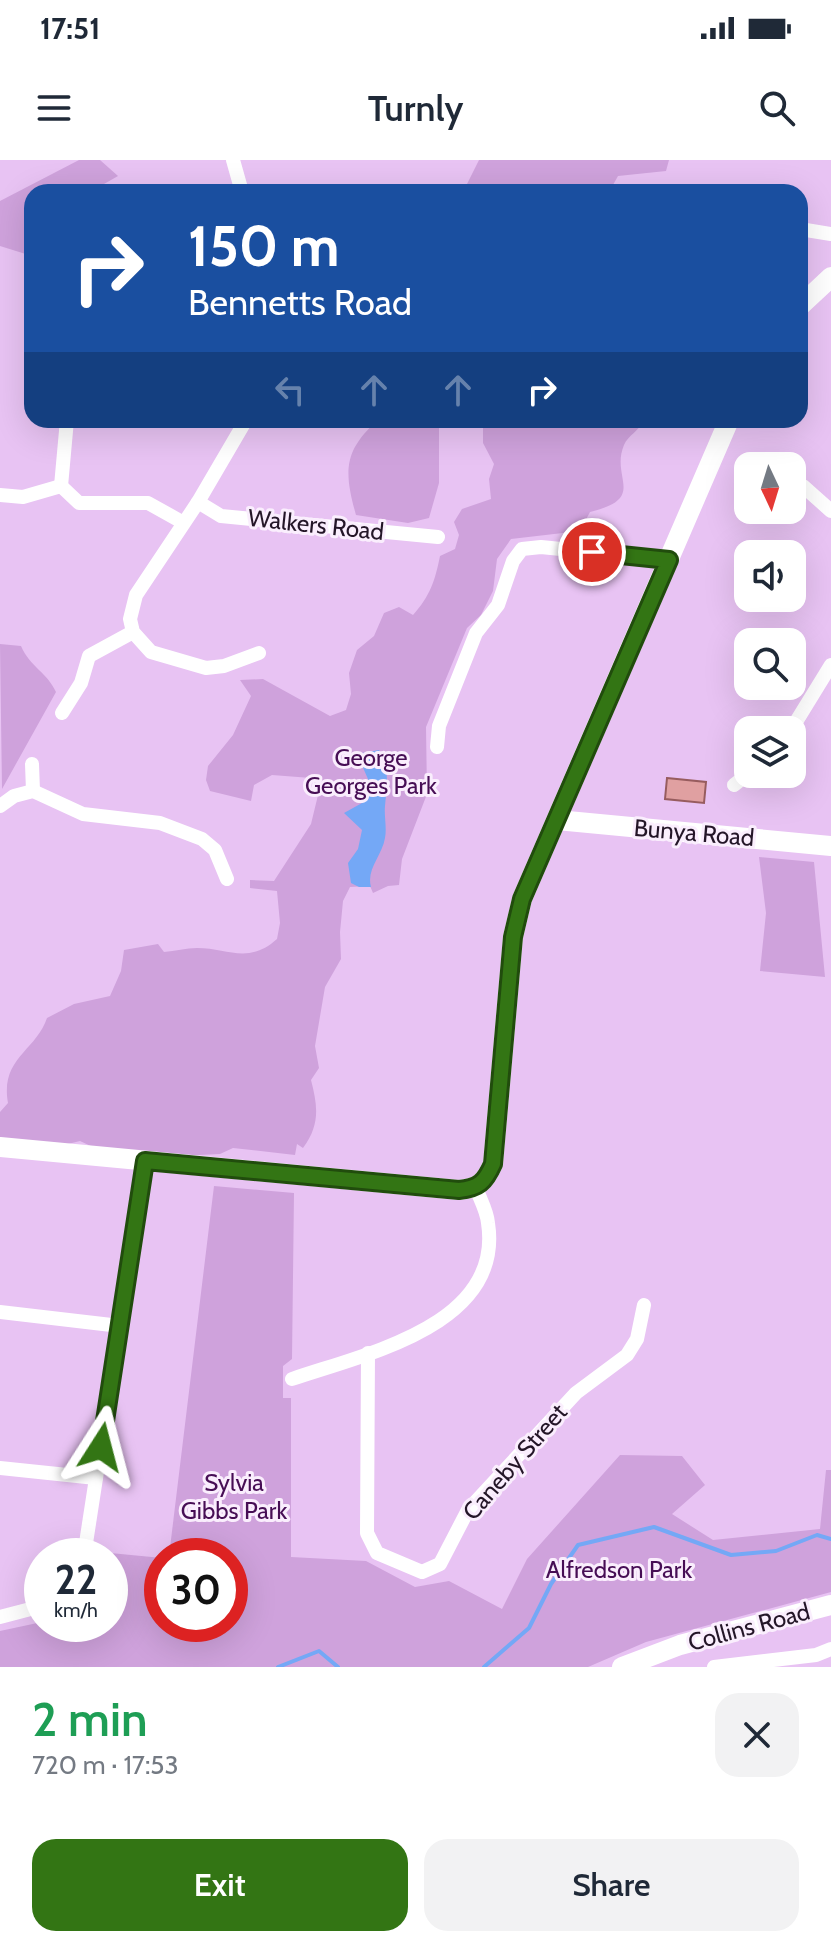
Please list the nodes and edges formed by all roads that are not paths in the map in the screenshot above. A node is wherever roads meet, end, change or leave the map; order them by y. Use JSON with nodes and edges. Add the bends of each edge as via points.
{"nodes":[{"id":1,"x":233,"y":160,"type":"edge"},
{"id":2,"x":240,"y":184,"type":"edge"},
{"id":3,"x":808,"y":230,"type":"edge"},
{"id":4,"x":831,"y":234,"type":"edge"},
{"id":5,"x":831,"y":277,"type":"edge"},
{"id":6,"x":808,"y":299,"type":"edge"},
{"id":7,"x":66,"y":428,"type":"edge"},
{"id":8,"x":241,"y":428,"type":"edge"},
{"id":9,"x":726,"y":428,"type":"edge"},
{"id":10,"x":61,"y":486,"type":"junction"},
{"id":11,"x":806,"y":489,"type":"edge"},
{"id":12,"x":0,"y":495,"type":"edge"},
{"id":13,"x":198,"y":502,"type":"junction"},
{"id":14,"x":831,"y":511,"type":"edge"},
{"id":15,"x":182,"y":522,"type":"junction"},
{"id":16,"x":438,"y":537,"type":"dead end"},
{"id":17,"x":669,"y":560,"type":"junction"},
{"id":18,"x":133,"y":632,"type":"junction"},
{"id":19,"x":259,"y":653,"type":"dead end"},
{"id":20,"x":831,"y":665,"type":"edge"},
{"id":21,"x":62,"y":713,"type":"dead end"},
{"id":22,"x":800,"y":716,"type":"edge"},
{"id":23,"x":437,"y":747,"type":"dead end"},
{"id":24,"x":32,"y":764,"type":"dead end"},
{"id":25,"x":33,"y":791,"type":"junction"},
{"id":26,"x":0,"y":806,"type":"edge"},
{"id":27,"x":557,"y":820,"type":"junction"},
{"id":28,"x":831,"y":846,"type":"edge"},
{"id":29,"x":227,"y":879,"type":"dead end"},
{"id":30,"x":0,"y":1147,"type":"edge"},
{"id":31,"x":145,"y":1161,"type":"junction"},
{"id":32,"x":476,"y":1188,"type":"junction"},
{"id":33,"x":644,"y":1305,"type":"dead end"},
{"id":34,"x":0,"y":1312,"type":"edge"},
{"id":35,"x":120,"y":1326,"type":"junction"},
{"id":36,"x":368,"y":1353,"type":"junction"},
{"id":37,"x":292,"y":1379,"type":"dead end"},
{"id":38,"x":0,"y":1468,"type":"edge"},
{"id":39,"x":96,"y":1478,"type":"junction"},
{"id":40,"x":87,"y":1538,"type":"edge"},
{"id":41,"x":831,"y":1605,"type":"edge"},
{"id":42,"x":24,"y":1611,"type":"edge"},
{"id":43,"x":0,"y":1617,"type":"edge"},
{"id":44,"x":831,"y":1649,"type":"edge"},
{"id":45,"x":622,"y":1667,"type":"edge"},
{"id":46,"x":714,"y":1667,"type":"edge"}],
"edges":[{"from":1,"to":2,"type":"street"},
{"from":3,"to":4,"type":"street"},
{"from":5,"to":6,"type":"street"},
{"from":7,"to":10,"type":"street"},
{"from":8,"to":13,"type":"street"},
{"from":9,"to":17,"type":"street"},
{"from":10,"to":12,"type":"street","via":[[23,497]]},
{"from":10,"to":15,"type":"street","via":[[79,503],[148,503]]},
{"from":11,"to":14,"type":"street"},
{"from":13,"to":15,"type":"street"},
{"from":13,"to":16,"type":"street","name":"Walkers Road","via":[[221,516]]},
{"from":15,"to":18,"type":"street","via":[[132,603]]},
{"from":17,"to":23,"type":"street","via":[[522,549],[498,605],[476,633],[439,726]]},
{"from":17,"to":27,"type":"street"},
{"from":18,"to":19,"type":"street","via":[[151,652],[206,668]]},
{"from":18,"to":21,"type":"street","via":[[89,656],[81,683]]},
{"from":20,"to":22,"type":"street"},
{"from":24,"to":25,"type":"street"},
{"from":25,"to":26,"type":"street"},
{"from":25,"to":29,"type":"street","via":[[83,814],[160,823],[202,839],[215,850]]},
{"from":27,"to":28,"type":"street","name":"Bunya Road"},
{"from":27,"to":32,"type":"street","via":[[522,899],[513,937],[493,1164]]},
{"from":30,"to":31,"type":"street"},
{"from":31,"to":32,"type":"street"},
{"from":31,"to":35,"type":"street"},
{"from":32,"to":36,"type":"street","via":[[488,1236],[484,1270],[472,1291],[442,1322]]},
{"from":33,"to":36,"type":"street","name":"Caneby Street","via":[[637,1339],[627,1355],[576,1393],[468,1510],[440,1564],[422,1572],[377,1553],[367,1533]]},
{"from":34,"to":35,"type":"street"},
{"from":35,"to":39,"type":"street"},
{"from":36,"to":37,"type":"street"},
{"from":38,"to":39,"type":"street"},
{"from":39,"to":40,"type":"street"},
{"from":41,"to":45,"type":"street","name":"Collins Road","via":[[680,1645]]},
{"from":42,"to":43,"type":"street"},
{"from":44,"to":46,"type":"street","name":"Collins Road"}]}
